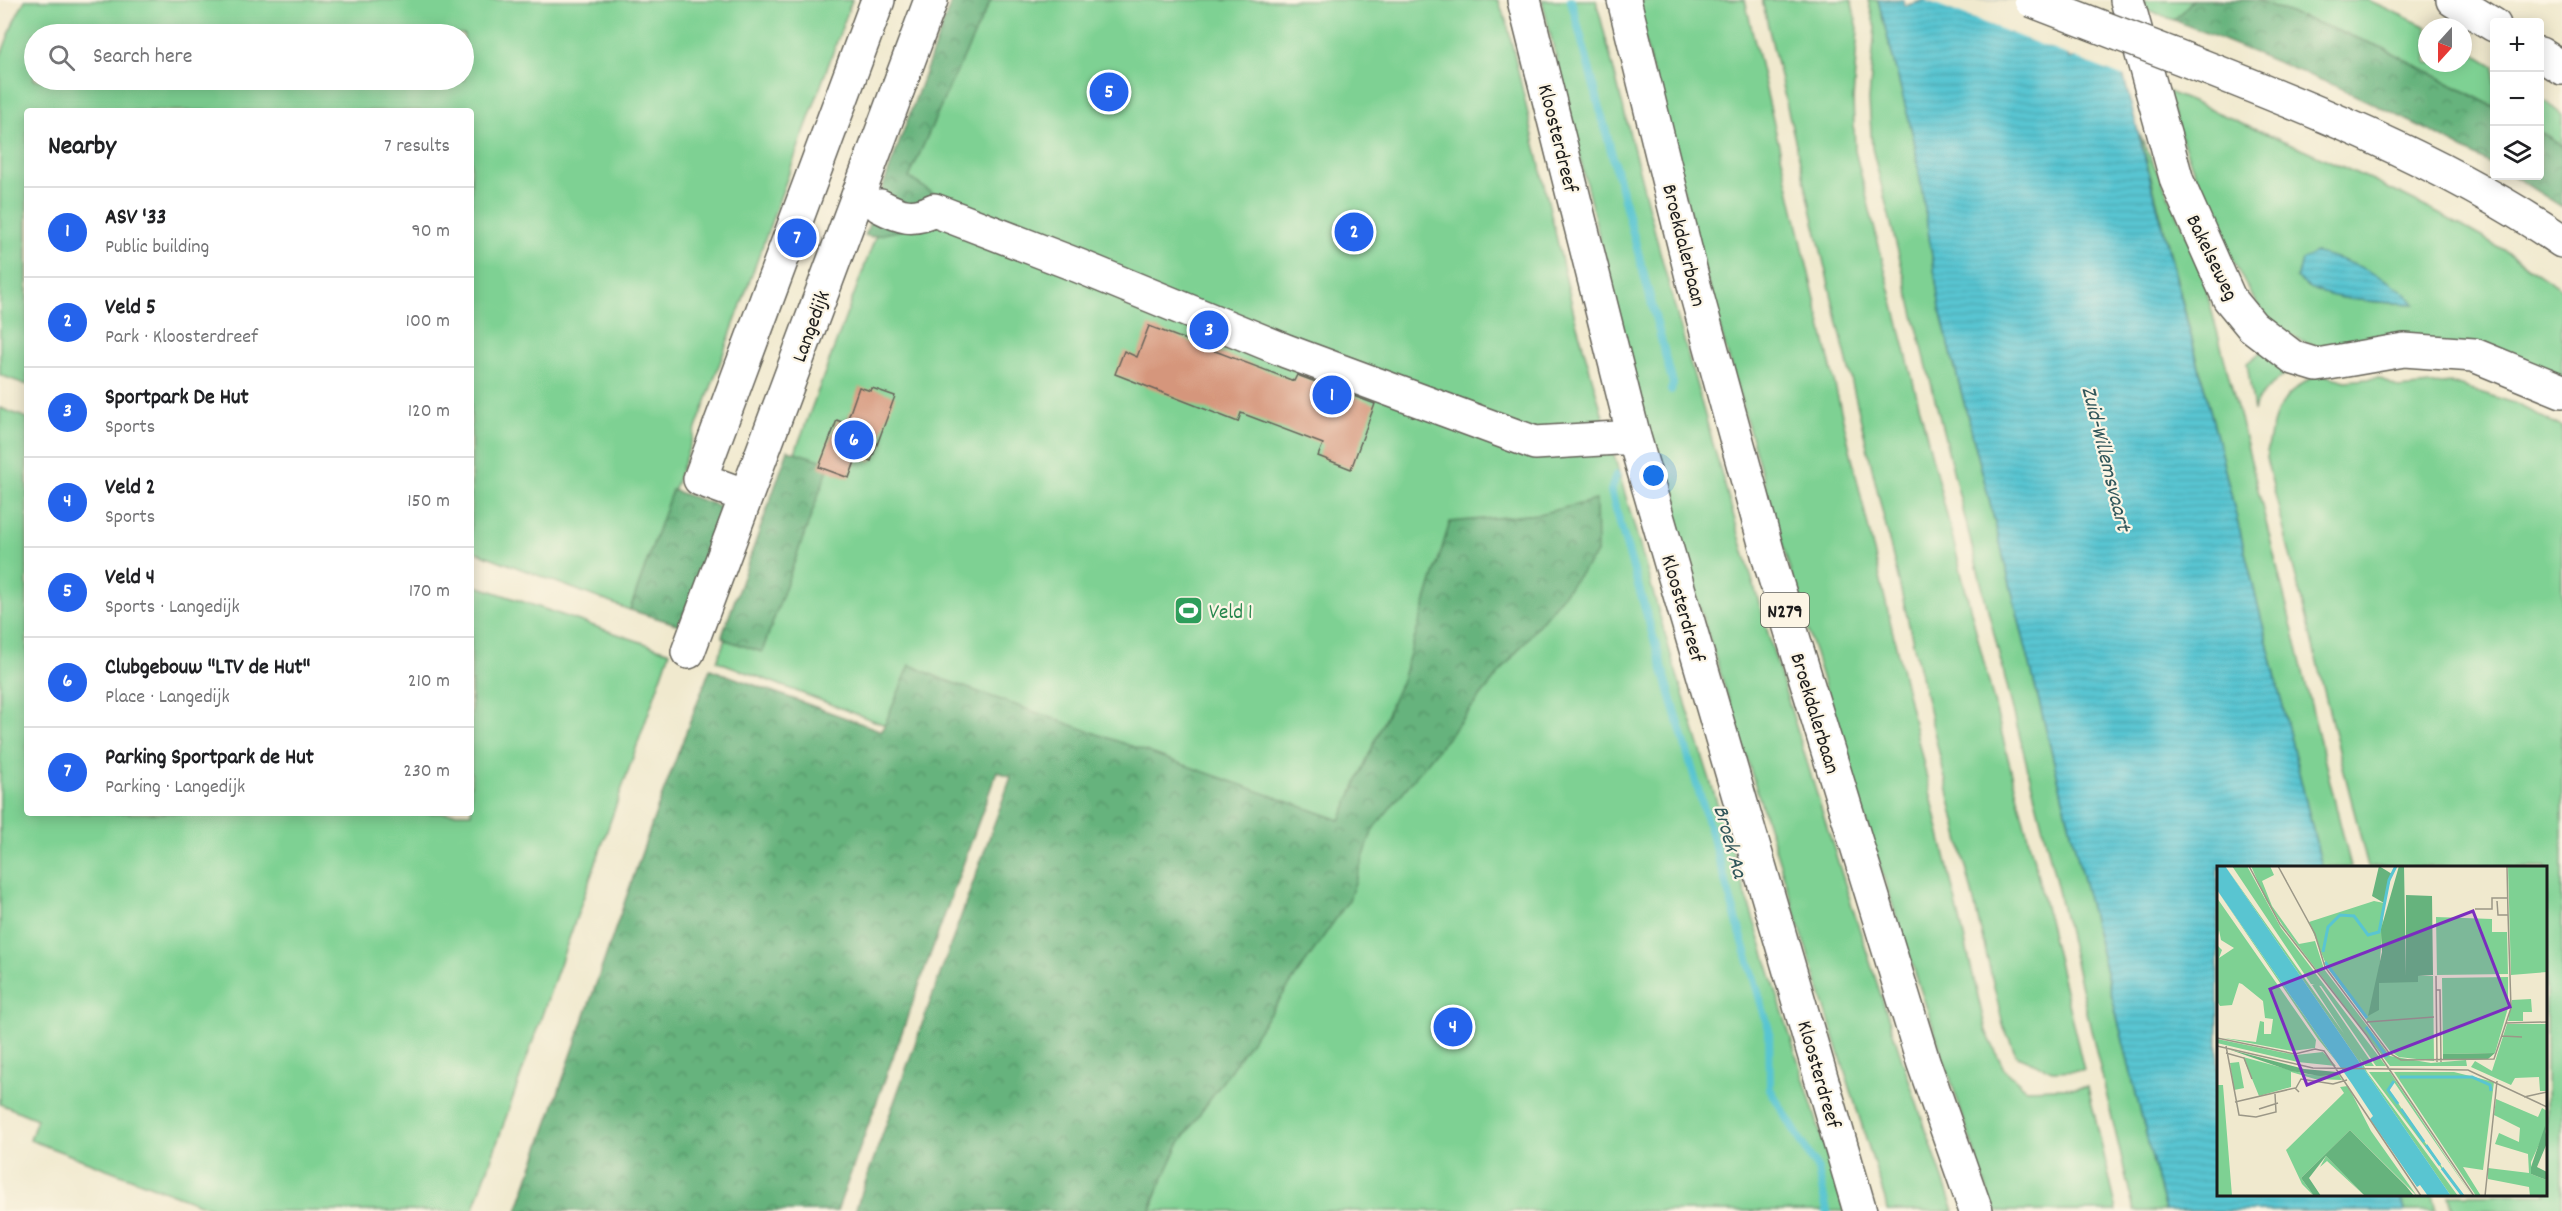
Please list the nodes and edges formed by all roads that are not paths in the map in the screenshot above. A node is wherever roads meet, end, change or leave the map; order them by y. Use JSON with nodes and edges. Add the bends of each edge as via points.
{"nodes":[{"id":1,"x":878,"y":0,"type":"edge"},
{"id":2,"x":932,"y":0,"type":"edge"},
{"id":3,"x":1524,"y":0,"type":"edge"},
{"id":4,"x":1624,"y":0,"type":"edge"},
{"id":5,"x":2031,"y":0,"type":"edge"},
{"id":6,"x":2127,"y":0,"type":"edge"},
{"id":7,"x":2453,"y":0,"type":"edge"},
{"id":8,"x":2490,"y":23,"type":"edge"},
{"id":9,"x":2544,"y":57,"type":"edge"},
{"id":10,"x":2562,"y":68,"type":"edge"},
{"id":11,"x":880,"y":206,"type":"dead end"},
{"id":12,"x":2562,"y":242,"type":"edge"},
{"id":13,"x":2562,"y":391,"type":"edge"},
{"id":14,"x":1634,"y":436,"type":"junction"},
{"id":15,"x":747,"y":496,"type":"junction"},
{"id":16,"x":688,"y":652,"type":"dead end"},
{"id":17,"x":1860,"y":1211,"type":"edge"},
{"id":18,"x":1976,"y":1211,"type":"edge"}],
"edges":[{"from":1,"to":15,"type":"street","via":[[700,479]]},
{"from":2,"to":15,"type":"street","name":"Langedijk"},
{"from":3,"to":14,"type":"street","name":"Kloosterdreef"},
{"from":4,"to":18,"type":"street","name":"Broekdalerbaan","number":"N279","via":[[1694,285],[1771,565],[1923,1061]]},
{"from":5,"to":12,"type":"street","bridge":true,"via":[[2314,112],[2508,207]]},
{"from":6,"to":13,"type":"street","name":"Bakelseweg","via":[[2177,181],[2229,298],[2252,326],[2294,358],[2317,365],[2404,350],[2474,355]]},
{"from":7,"to":8,"type":"street"},
{"from":9,"to":10,"type":"street"},
{"from":11,"to":14,"type":"street","via":[[897,215],[919,218],[934,210],[1307,360],[1535,442]]},
{"from":14,"to":17,"type":"street","name":"Kloosterdreef"},
{"from":15,"to":16,"type":"street","name":"Langedijk"}]}
